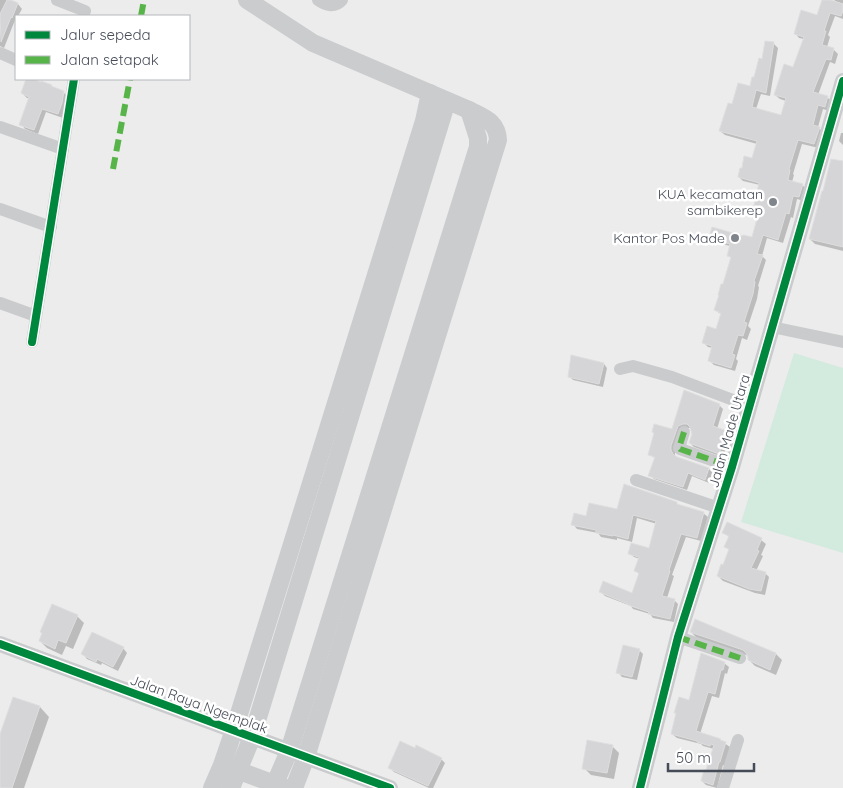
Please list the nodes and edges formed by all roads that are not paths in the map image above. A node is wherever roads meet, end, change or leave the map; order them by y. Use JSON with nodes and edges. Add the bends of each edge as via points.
{"nodes":[{"id":1,"x":57,"y":0,"type":"edge"},
{"id":2,"x":247,"y":0,"type":"edge"},
{"id":3,"x":318,"y":0,"type":"edge"},
{"id":4,"x":342,"y":0,"type":"edge"},
{"id":5,"x":86,"y":9,"type":"edge"},
{"id":6,"x":0,"y":53,"type":"edge"},
{"id":7,"x":15,"y":60,"type":"edge"},
{"id":8,"x":72,"y":80,"type":"edge"},
{"id":9,"x":843,"y":81,"type":"edge"},
{"id":10,"x":430,"y":93,"type":"junction"},
{"id":11,"x":447,"y":101,"type":"junction"},
{"id":12,"x":469,"y":110,"type":"junction"},
{"id":13,"x":0,"y":127,"type":"edge"},
{"id":14,"x":63,"y":149,"type":"junction"},
{"id":15,"x":0,"y":209,"type":"edge"},
{"id":16,"x":50,"y":227,"type":"junction"},
{"id":17,"x":0,"y":303,"type":"edge"},
{"id":18,"x":36,"y":316,"type":"junction"},
{"id":19,"x":772,"y":326,"type":"junction"},
{"id":20,"x":32,"y":342,"type":"dead end"},
{"id":21,"x":843,"y":342,"type":"edge"},
{"id":22,"x":620,"y":369,"type":"dead end"},
{"id":23,"x":749,"y":406,"type":"junction"},
{"id":24,"x":684,"y":432,"type":"dead end"},
{"id":25,"x":732,"y":467,"type":"junction"},
{"id":26,"x":636,"y":480,"type":"dead end"},
{"id":27,"x":720,"y":508,"type":"junction"},
{"id":28,"x":678,"y":637,"type":"junction"},
{"id":29,"x":0,"y":644,"type":"edge"},
{"id":30,"x":740,"y":658,"type":"dead end"},
{"id":31,"x":234,"y":730,"type":"junction"},
{"id":32,"x":252,"y":737,"type":"junction"},
{"id":33,"x":738,"y":740,"type":"dead end"},
{"id":34,"x":289,"y":750,"type":"junction"},
{"id":35,"x":306,"y":757,"type":"junction"},
{"id":36,"x":222,"y":765,"type":"junction"},
{"id":37,"x":239,"y":771,"type":"junction"},
{"id":38,"x":278,"y":787,"type":"edge"},
{"id":39,"x":212,"y":788,"type":"edge"},
{"id":40,"x":231,"y":788,"type":"edge"},
{"id":41,"x":294,"y":788,"type":"edge"},
{"id":42,"x":390,"y":788,"type":"edge"},
{"id":43,"x":640,"y":788,"type":"edge"},
{"id":44,"x":723,"y":788,"type":"edge"}],
"edges":[{"from":1,"to":5,"type":"street"},
{"from":2,"to":10,"type":"main road","via":[[313,44]]},
{"from":3,"to":4,"type":"street","via":[[334,6]]},
{"from":6,"to":7,"type":"street"},
{"from":8,"to":14,"type":"street"},
{"from":9,"to":19,"type":"street","name":"Jalan Made Utara"},
{"from":10,"to":11,"type":"main road"},
{"from":10,"to":31,"type":"main road"},
{"from":11,"to":12,"type":"main road"},
{"from":11,"to":32,"type":"main road"},
{"from":12,"to":34,"type":"main road","via":[[478,146]]},
{"from":12,"to":35,"type":"main road","via":[[490,121],[498,133],[498,140]]},
{"from":13,"to":14,"type":"street"},
{"from":14,"to":16,"type":"street"},
{"from":15,"to":16,"type":"street"},
{"from":16,"to":18,"type":"street"},
{"from":17,"to":18,"type":"street"},
{"from":18,"to":20,"type":"street"},
{"from":19,"to":21,"type":"street"},
{"from":19,"to":23,"type":"street","name":"Jalan Made Utara"},
{"from":22,"to":23,"type":"street","via":[[633,366],[672,377]]},
{"from":23,"to":25,"type":"street","name":"Jalan Made Utara"},
{"from":24,"to":25,"type":"street","via":[[680,450]]},
{"from":25,"to":27,"type":"street","name":"Jalan Made Utara"},
{"from":26,"to":27,"type":"street"},
{"from":27,"to":28,"type":"street","name":"Jalan Made Utara"},
{"from":28,"to":30,"type":"street"},
{"from":28,"to":43,"type":"street","name":"Jalan Made Utara"},
{"from":29,"to":31,"type":"street","name":"Jalan Raya Ngemplak"},
{"from":31,"to":32,"type":"street","name":"Jalan Raya Ngemplak"},
{"from":31,"to":36,"type":"main road"},
{"from":32,"to":34,"type":"street","name":"Jalan Raya Ngemplak"},
{"from":32,"to":37,"type":"main road"},
{"from":33,"to":44,"type":"street"},
{"from":34,"to":35,"type":"street","name":"Jalan Raya Ngemplak"},
{"from":34,"to":38,"type":"main road"},
{"from":35,"to":41,"type":"main road"},
{"from":35,"to":42,"type":"street","name":"Jalan Raya Ngemplak"},
{"from":36,"to":37,"type":"main road"},
{"from":36,"to":39,"type":"main road"},
{"from":37,"to":38,"type":"main road"},
{"from":37,"to":40,"type":"main road"}]}
